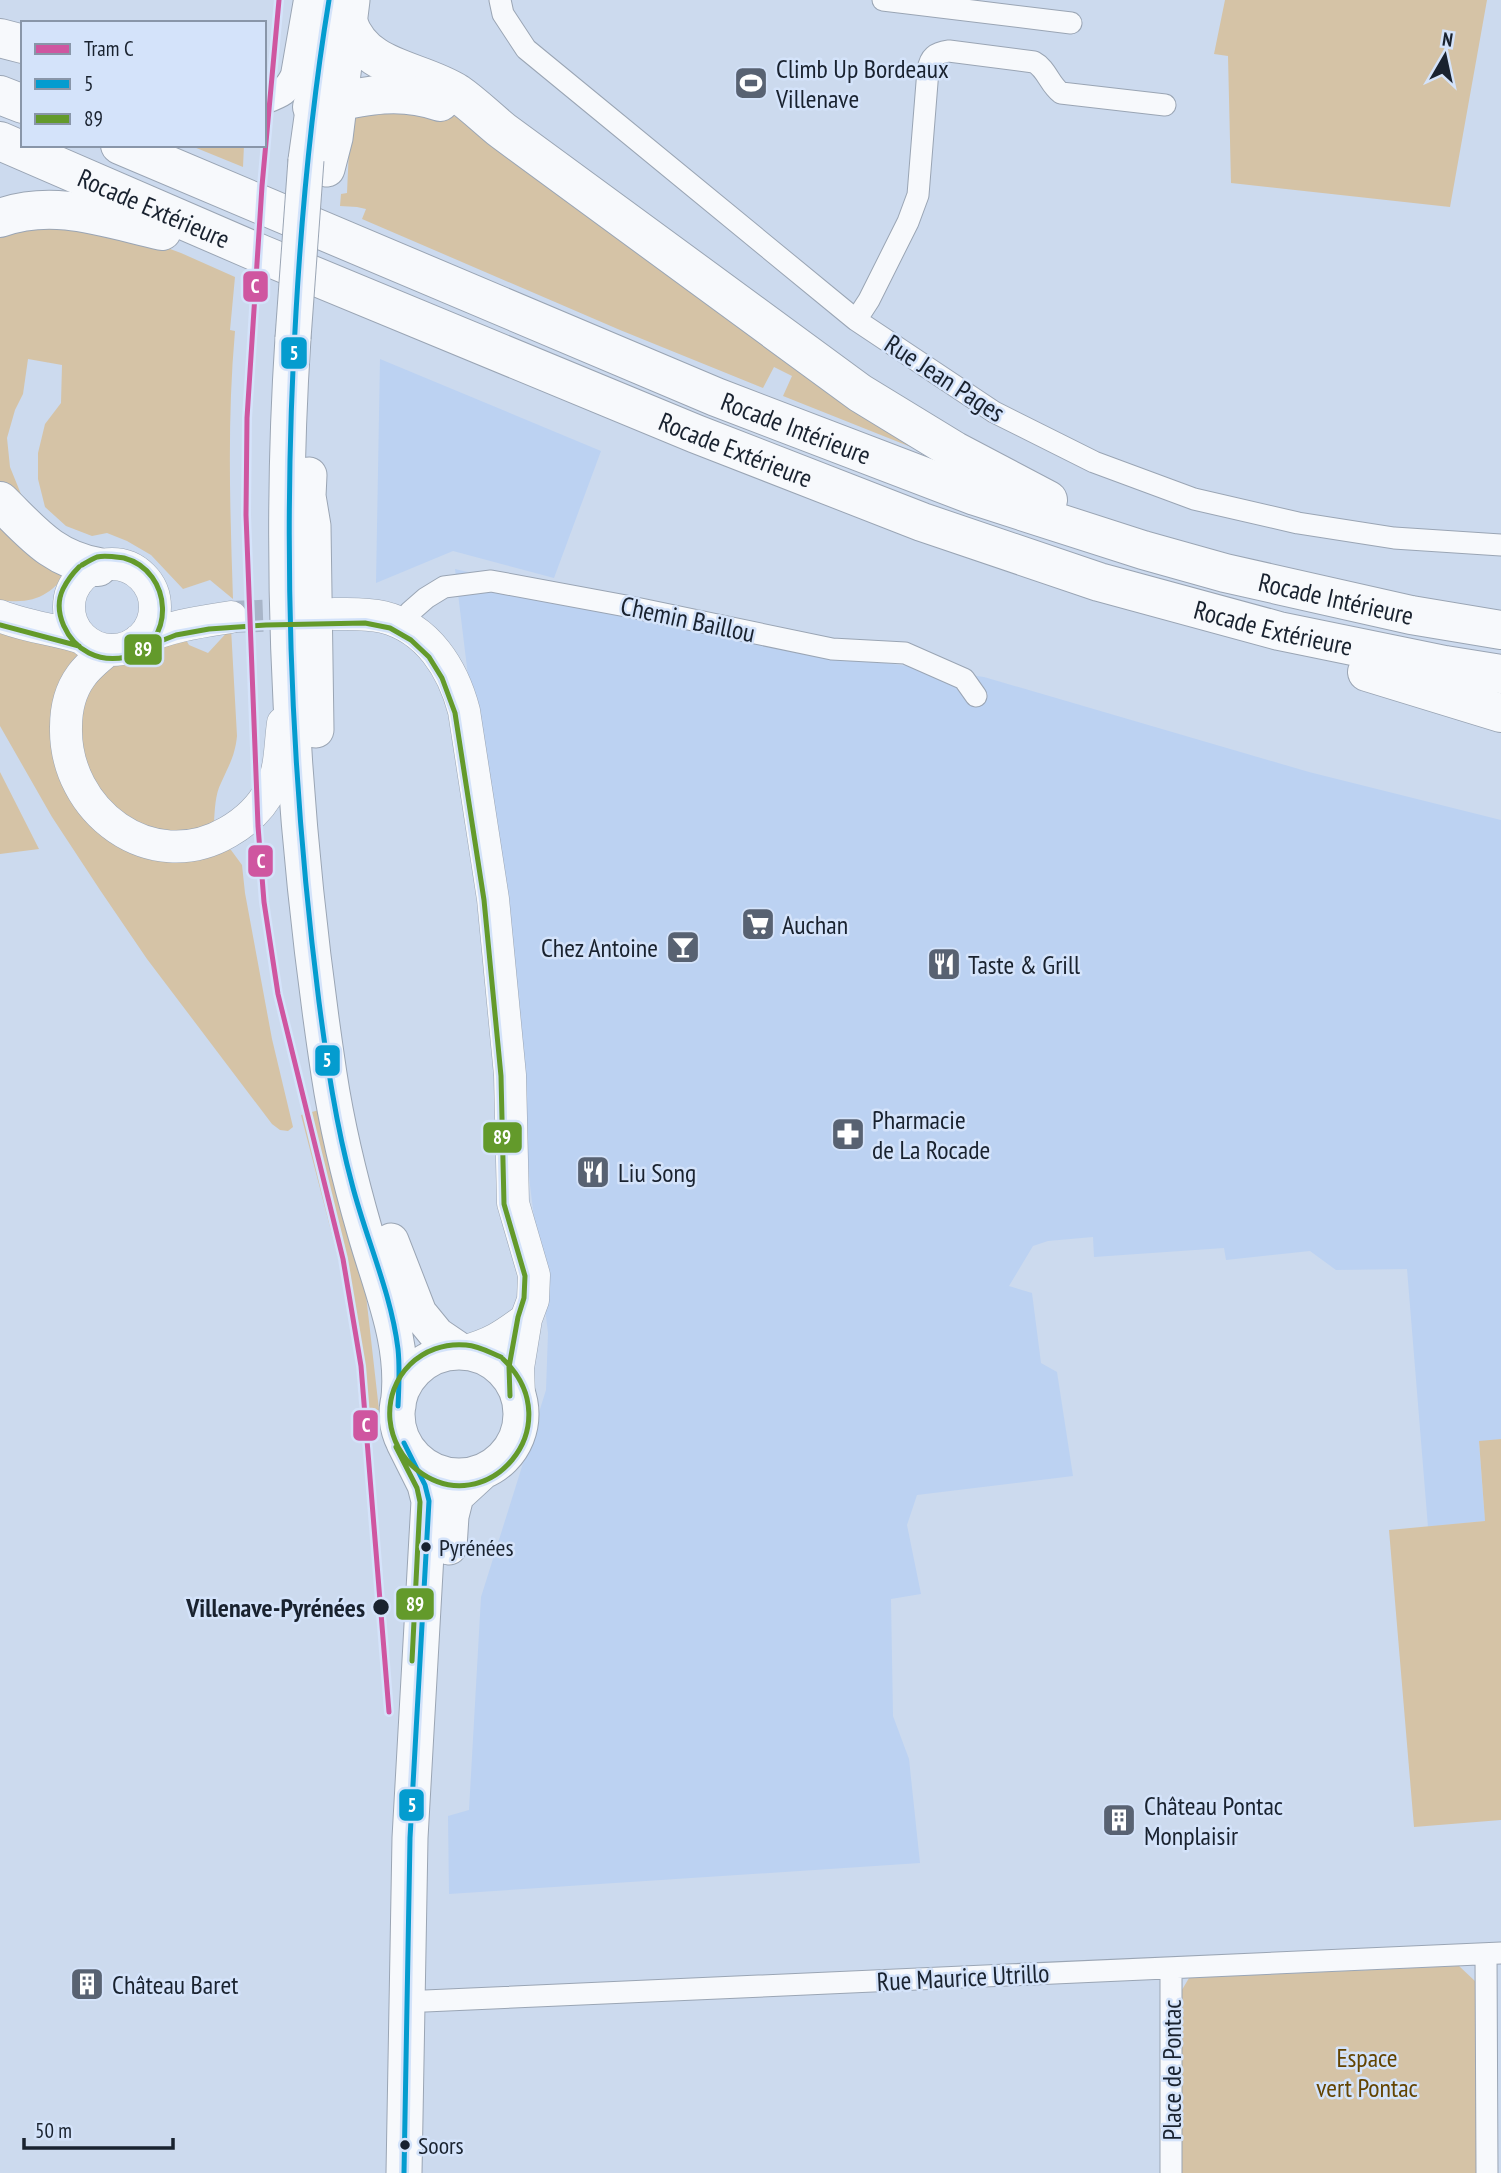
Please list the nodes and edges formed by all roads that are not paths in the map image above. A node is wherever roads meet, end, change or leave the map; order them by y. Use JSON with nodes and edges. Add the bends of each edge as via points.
{"nodes":[{"id":1,"x":308,"y":0,"type":"edge"},
{"id":2,"x":500,"y":0,"type":"edge"},
{"id":3,"x":883,"y":0,"type":"edge"},
{"id":4,"x":343,"y":7,"type":"edge"},
{"id":5,"x":0,"y":23,"type":"edge"},
{"id":6,"x":1071,"y":23,"type":"dead end"},
{"id":7,"x":21,"y":29,"type":"edge"},
{"id":8,"x":0,"y":38,"type":"edge"},
{"id":9,"x":21,"y":43,"type":"edge"},
{"id":10,"x":0,"y":95,"type":"edge"},
{"id":11,"x":266,"y":101,"type":"edge"},
{"id":12,"x":266,"y":102,"type":"edge"},
{"id":13,"x":21,"y":103,"type":"edge"},
{"id":14,"x":325,"y":104,"type":"junction"},
{"id":15,"x":1165,"y":105,"type":"dead end"},
{"id":16,"x":503,"y":131,"type":"junction"},
{"id":17,"x":0,"y":141,"type":"edge"},
{"id":18,"x":125,"y":147,"type":"edge"},
{"id":19,"x":0,"y":218,"type":"edge"},
{"id":20,"x":261,"y":254,"type":"junction"},
{"id":21,"x":856,"y":320,"type":"junction"},
{"id":22,"x":303,"y":342,"type":"junction"},
{"id":23,"x":0,"y":501,"type":"edge"},
{"id":24,"x":1501,"y":545,"type":"edge"},
{"id":25,"x":1143,"y":550,"type":"junction"},
{"id":26,"x":86,"y":576,"type":"junction"},
{"id":27,"x":146,"y":582,"type":"junction"},
{"id":28,"x":0,"y":614,"type":"edge"},
{"id":29,"x":334,"y":614,"type":"tunnel mouth"},
{"id":30,"x":404,"y":624,"type":"junction"},
{"id":31,"x":1501,"y":630,"type":"edge"},
{"id":32,"x":1279,"y":631,"type":"junction"},
{"id":33,"x":139,"y":640,"type":"junction"},
{"id":34,"x":95,"y":644,"type":"junction"},
{"id":35,"x":291,"y":673,"type":"junction"},
{"id":36,"x":1501,"y":674,"type":"edge"},
{"id":37,"x":976,"y":696,"type":"dead end"},
{"id":38,"x":1501,"y":713,"type":"edge"},
{"id":39,"x":526,"y":1319,"type":"junction"},
{"id":40,"x":462,"y":1352,"type":"junction"},
{"id":41,"x":519,"y":1396,"type":"junction"},
{"id":42,"x":398,"y":1406,"type":"junction"},
{"id":43,"x":404,"y":1443,"type":"junction"},
{"id":44,"x":481,"y":1473,"type":"junction"},
{"id":45,"x":1493,"y":1953,"type":"edge"},
{"id":46,"x":1171,"y":1968,"type":"junction"},
{"id":47,"x":425,"y":2001,"type":"junction"},
{"id":48,"x":404,"y":2173,"type":"edge"},
{"id":49,"x":419,"y":2173,"type":"edge"},
{"id":50,"x":1171,"y":2173,"type":"edge"},
{"id":51,"x":1488,"y":2173,"type":"edge"}],
"edges":[{"from":1,"to":11,"type":"street","via":[[291,84]]},
{"from":2,"to":21,"type":"street","name":"Rue Jean Pages","via":[[503,14],[526,48]]},
{"from":3,"to":6,"type":"street"},
{"from":4,"to":14,"type":"main road"},
{"from":4,"to":16,"type":"highway","via":[[359,44],[369,53],[459,94]]},
{"from":5,"to":7,"type":"street"},
{"from":8,"to":9,"type":"highway"},
{"from":10,"to":13,"type":"highway"},
{"from":12,"to":14,"type":"street"},
{"from":14,"to":16,"type":"highway","via":[[384,93],[412,94]]},
{"from":14,"to":22,"type":"main road","via":[[335,138],[316,164]]},
{"from":15,"to":21,"type":"street","via":[[1061,93],[1034,62],[949,51],[935,54],[928,70],[918,195]]},
{"from":16,"to":25,"type":"highway","via":[[860,393],[955,452]]},
{"from":17,"to":20,"type":"highway","name":"Rocade Extérieure"},
{"from":18,"to":25,"type":"highway","name":"Rocade Intérieure","via":[[716,397],[975,496]]},
{"from":19,"to":20,"type":"highway","via":[[45,209],[88,212]]},
{"from":20,"to":32,"type":"highway","name":"Rocade Extérieure","via":[[695,434],[922,522],[1099,582]]},
{"from":21,"to":24,"type":"street","name":"Rue Jean Pages","via":[[993,412],[1094,462],[1194,499],[1298,523],[1394,538]]},
{"from":22,"to":35,"type":"main road","via":[[288,495]]},
{"from":22,"to":40,"type":"main road","via":[[313,526],[316,750],[350,1073],[372,1178],[406,1282],[425,1322]]},
{"from":23,"to":26,"type":"highway","via":[[47,547],[78,563]]},
{"from":25,"to":31,"type":"highway","name":"Rocade Intérieure","via":[[1411,615]]},
{"from":26,"to":27,"type":"main road","via":[[111,564],[125,566]]},
{"from":26,"to":28,"type":"main road","via":[[41,609]]},
{"from":26,"to":34,"type":"main road","via":[[69,598],[69,613],[73,627]]},
{"from":27,"to":33,"type":"main road","via":[[155,607],[148,631]]},
{"from":27,"to":33,"type":"main road","via":[[163,594],[231,617],[178,625]]},
{"from":28,"to":34,"type":"main road","via":[[13,622]]},
{"from":29,"to":30,"type":"main road","via":[[382,617]]},
{"from":30,"to":37,"type":"street","name":"Chemin Baillou","via":[[425,598],[444,587],[491,581],[832,649],[905,653],[964,679]]},
{"from":30,"to":39,"type":"main road","via":[[442,659],[464,711],[494,899],[510,1075],[513,1203],[534,1275]]},
{"from":32,"to":36,"type":"highway","name":"Rocade Extérieure"},
{"from":32,"to":38,"type":"highway","via":[[1370,674]]},
{"from":33,"to":34,"type":"main road","via":[[130,646]]},
{"from":34,"to":35,"type":"main road","via":[[66,717],[70,766],[79,788],[114,827],[138,840],[163,845],[211,840],[235,828],[260,806],[276,774]]},
{"from":35,"to":42,"type":"main road","via":[[302,838],[324,1037],[340,1133],[398,1352]]},
{"from":39,"to":40,"type":"main road","via":[[486,1346]]},
{"from":39,"to":41,"type":"main road","via":[[518,1368]]},
{"from":40,"to":41,"type":"main road","via":[[497,1365]]},
{"from":40,"to":42,"type":"main road","via":[[420,1367],[403,1388]]},
{"from":41,"to":44,"type":"main road","via":[[520,1426],[515,1441],[508,1454]]},
{"from":42,"to":43,"type":"main road"},
{"from":43,"to":44,"type":"main road","via":[[429,1469],[446,1475]]},
{"from":43,"to":48,"type":"main road","via":[[429,1501],[410,1838]]},
{"from":44,"to":47,"type":"main road","via":[[460,1490],[451,1516],[430,1813]]},
{"from":45,"to":46,"type":"street","name":"Rue Maurice Utrillo"},
{"from":45,"to":51,"type":"street"},
{"from":46,"to":47,"type":"street","name":"Rue Maurice Utrillo"},
{"from":46,"to":50,"type":"street","name":"Place de Pontac"},
{"from":47,"to":49,"type":"main road"}]}
